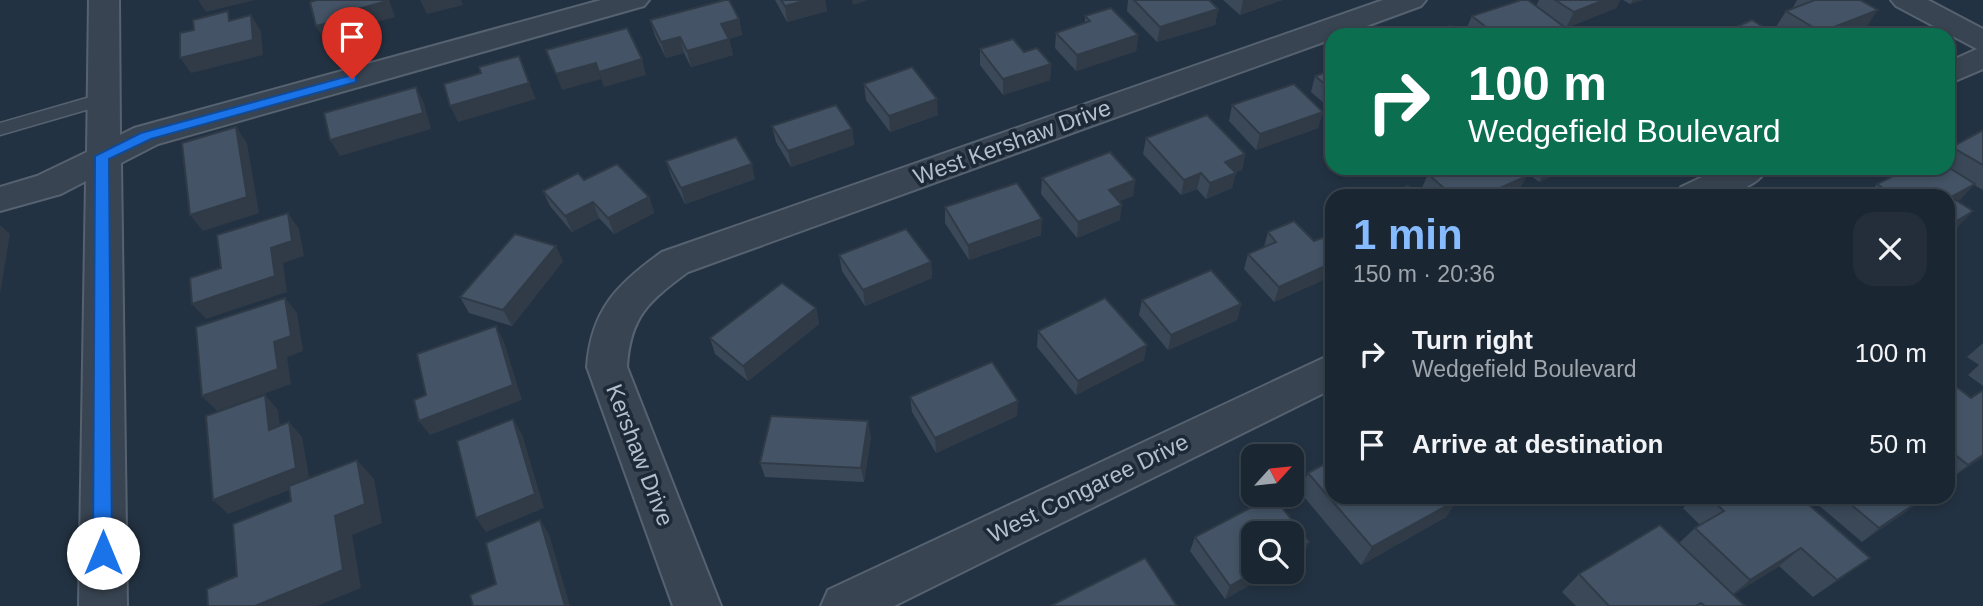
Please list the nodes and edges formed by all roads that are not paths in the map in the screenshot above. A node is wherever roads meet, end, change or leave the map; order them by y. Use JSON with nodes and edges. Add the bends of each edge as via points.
{"nodes":[{"id":1,"x":104,"y":0,"type":"edge"},
{"id":2,"x":634,"y":0,"type":"edge"},
{"id":3,"x":1411,"y":0,"type":"edge"},
{"id":4,"x":1906,"y":0,"type":"edge"},
{"id":5,"x":1332,"y":28,"type":"edge"},
{"id":6,"x":1325,"y":31,"type":"edge"},
{"id":7,"x":1983,"y":41,"type":"edge"},
{"id":8,"x":1983,"y":57,"type":"edge"},
{"id":9,"x":1955,"y":71,"type":"edge"},
{"id":10,"x":104,"y":99,"type":"junction"},
{"id":11,"x":0,"y":129,"type":"edge"},
{"id":12,"x":102,"y":156,"type":"junction"},
{"id":13,"x":1736,"y":175,"type":"edge"},
{"id":14,"x":1708,"y":189,"type":"edge"},
{"id":15,"x":0,"y":199,"type":"edge"},
{"id":16,"x":625,"y":304,"type":"joint"},
{"id":17,"x":1325,"y":373,"type":"edge"},
{"id":18,"x":103,"y":606,"type":"edge"},
{"id":19,"x":697,"y":606,"type":"edge"},
{"id":20,"x":845,"y":606,"type":"edge"}],
"edges":[{"from":1,"to":10,"type":"street"},
{"from":2,"to":12,"type":"street","via":[[146,136]]},
{"from":3,"to":5,"type":"street","name":"West Kershaw Drive"},
{"from":4,"to":7,"type":"street"},
{"from":6,"to":16,"type":"street","name":"West Kershaw Drive","via":[[675,262]]},
{"from":8,"to":9,"type":"street"},
{"from":10,"to":11,"type":"lane"},
{"from":10,"to":12,"type":"street"},
{"from":12,"to":15,"type":"street","via":[[49,185]]},
{"from":12,"to":18,"type":"street"},
{"from":13,"to":14,"type":"street"},
{"from":16,"to":19,"type":"street","name":"Kershaw Drive","via":[[611,331],[607,367]]},
{"from":17,"to":20,"type":"street","name":"West Congaree Drive"}]}
